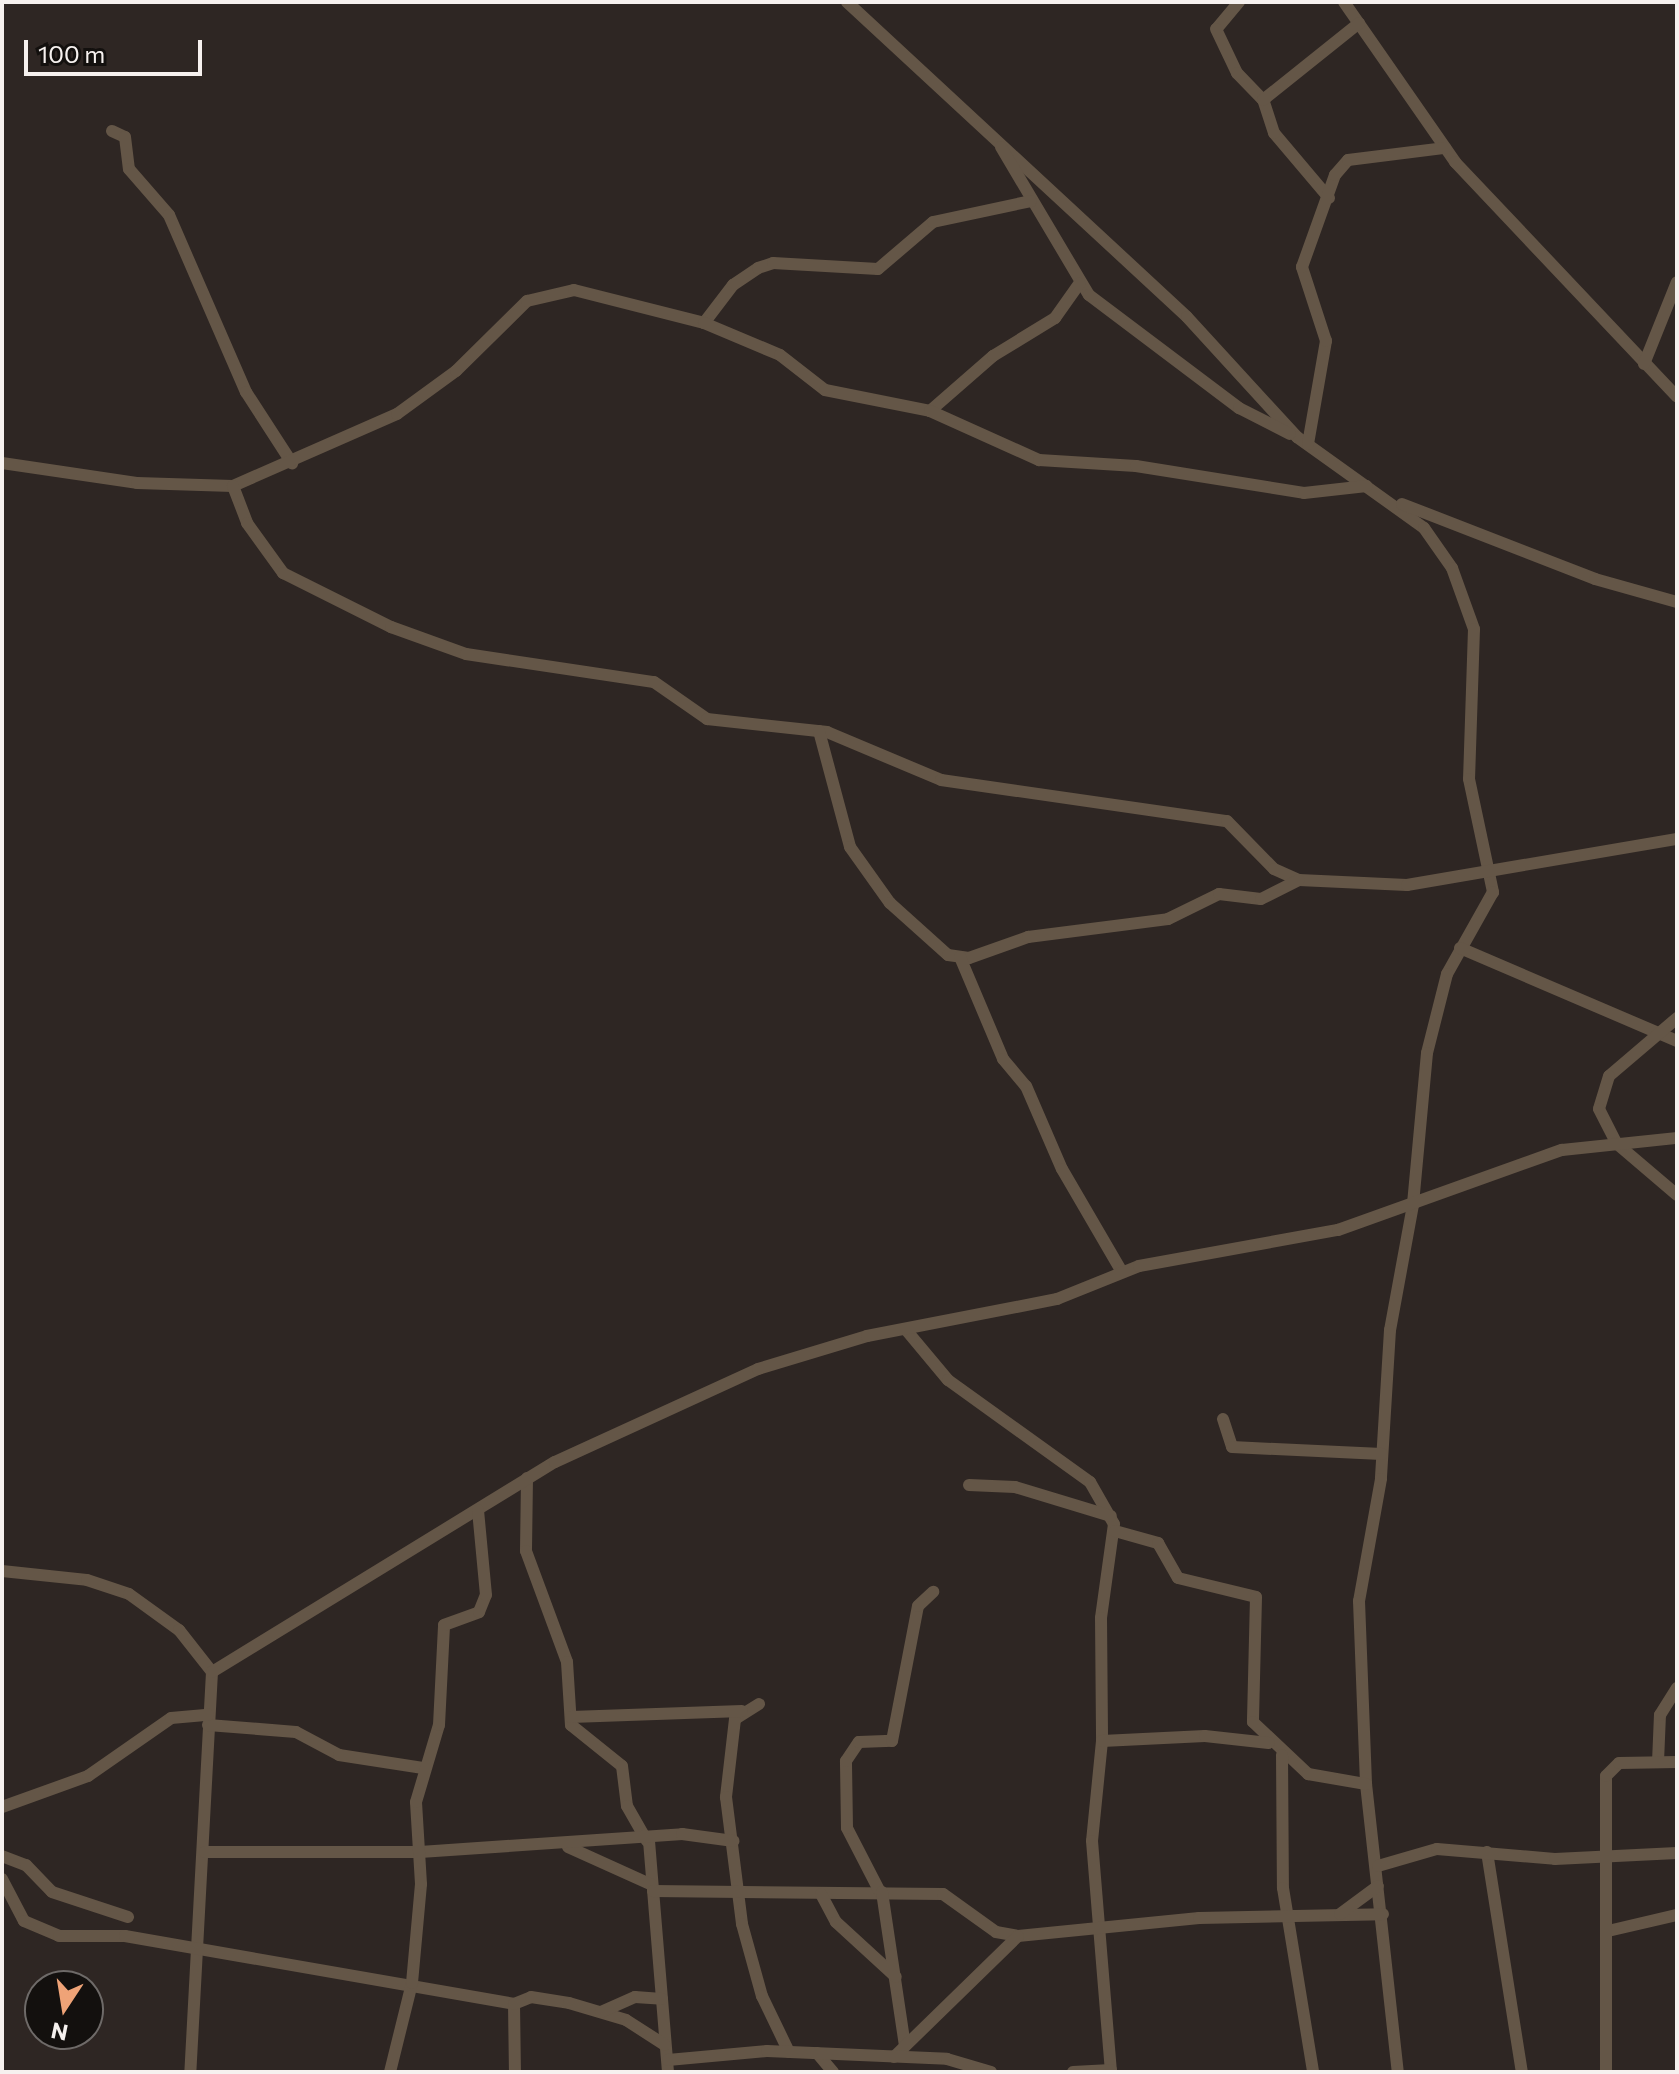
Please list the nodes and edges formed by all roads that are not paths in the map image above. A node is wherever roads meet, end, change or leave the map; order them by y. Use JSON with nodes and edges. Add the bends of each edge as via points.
{"nodes":[{"id":1,"x":847,"y":2,"type":"edge"},
{"id":2,"x":1239,"y":2,"type":"edge"},
{"id":3,"x":1344,"y":2,"type":"edge"},
{"id":4,"x":1359,"y":23,"type":"junction"},
{"id":5,"x":1263,"y":100,"type":"junction"},
{"id":6,"x":112,"y":131,"type":"dead end"},
{"id":7,"x":998,"y":138,"type":"junction"},
{"id":8,"x":1445,"y":148,"type":"junction"},
{"id":9,"x":1329,"y":198,"type":"junction"},
{"id":10,"x":1031,"y":201,"type":"junction"},
{"id":11,"x":1677,"y":282,"type":"edge"},
{"id":12,"x":1079,"y":284,"type":"junction"},
{"id":13,"x":704,"y":323,"type":"junction"},
{"id":14,"x":1644,"y":364,"type":"junction"},
{"id":15,"x":1677,"y":397,"type":"edge"},
{"id":16,"x":930,"y":411,"type":"junction"},
{"id":17,"x":1302,"y":441,"type":"junction"},
{"id":18,"x":2,"y":463,"type":"edge"},
{"id":19,"x":292,"y":463,"type":"junction"},
{"id":20,"x":233,"y":486,"type":"junction"},
{"id":21,"x":1367,"y":486,"type":"junction"},
{"id":22,"x":1398,"y":503,"type":"junction"},
{"id":23,"x":1677,"y":602,"type":"edge"},
{"id":24,"x":819,"y":731,"type":"junction"},
{"id":25,"x":1677,"y":839,"type":"edge"},
{"id":26,"x":1491,"y":871,"type":"junction"},
{"id":27,"x":1299,"y":880,"type":"junction"},
{"id":28,"x":1460,"y":948,"type":"junction"},
{"id":29,"x":960,"y":957,"type":"junction"},
{"id":30,"x":1677,"y":1018,"type":"edge"},
{"id":31,"x":1655,"y":1036,"type":"junction"},
{"id":32,"x":1677,"y":1041,"type":"edge"},
{"id":33,"x":1677,"y":1138,"type":"edge"},
{"id":34,"x":1616,"y":1143,"type":"junction"},
{"id":35,"x":1677,"y":1195,"type":"edge"},
{"id":36,"x":1413,"y":1205,"type":"junction"},
{"id":37,"x":1122,"y":1272,"type":"junction"},
{"id":38,"x":907,"y":1331,"type":"junction"},
{"id":39,"x":1223,"y":1419,"type":"dead end"},
{"id":40,"x":1382,"y":1454,"type":"junction"},
{"id":41,"x":527,"y":1478,"type":"junction"},
{"id":42,"x":969,"y":1485,"type":"dead end"},
{"id":43,"x":478,"y":1510,"type":"junction"},
{"id":44,"x":1111,"y":1516,"type":"junction"},
{"id":45,"x":1115,"y":1531,"type":"junction"},
{"id":46,"x":2,"y":1571,"type":"edge"},
{"id":47,"x":933,"y":1592,"type":"dead end"},
{"id":48,"x":212,"y":1672,"type":"junction"},
{"id":49,"x":1677,"y":1688,"type":"edge"},
{"id":50,"x":759,"y":1704,"type":"dead end"},
{"id":51,"x":742,"y":1711,"type":"junction"},
{"id":52,"x":571,"y":1717,"type":"junction"},
{"id":53,"x":208,"y":1720,"type":"junction"},
{"id":54,"x":1102,"y":1741,"type":"junction"},
{"id":55,"x":1269,"y":1743,"type":"junction"},
{"id":56,"x":1282,"y":1755,"type":"junction"},
{"id":57,"x":1658,"y":1762,"type":"junction"},
{"id":58,"x":1677,"y":1762,"type":"edge"},
{"id":59,"x":423,"y":1768,"type":"junction"},
{"id":60,"x":1366,"y":1784,"type":"junction"},
{"id":61,"x":2,"y":1807,"type":"edge"},
{"id":62,"x":648,"y":1841,"type":"junction"},
{"id":63,"x":734,"y":1841,"type":"junction"},
{"id":64,"x":566,"y":1846,"type":"junction"},
{"id":65,"x":205,"y":1852,"type":"junction"},
{"id":66,"x":420,"y":1852,"type":"junction"},
{"id":67,"x":1487,"y":1852,"type":"junction"},
{"id":68,"x":1610,"y":1852,"type":"junction"},
{"id":69,"x":1677,"y":1853,"type":"edge"},
{"id":70,"x":2,"y":1856,"type":"edge"},
{"id":71,"x":1378,"y":1866,"type":"junction"},
{"id":72,"x":2,"y":1879,"type":"edge"},
{"id":73,"x":1378,"y":1886,"type":"junction"},
{"id":74,"x":652,"y":1888,"type":"junction"},
{"id":75,"x":737,"y":1892,"type":"junction"},
{"id":76,"x":881,"y":1892,"type":"junction"},
{"id":77,"x":821,"y":1894,"type":"junction"},
{"id":78,"x":1340,"y":1914,"type":"junction"},
{"id":79,"x":1383,"y":1914,"type":"junction"},
{"id":80,"x":1677,"y":1915,"type":"edge"},
{"id":81,"x":1286,"y":1916,"type":"junction"},
{"id":82,"x":128,"y":1917,"type":"dead end"},
{"id":83,"x":1608,"y":1931,"type":"junction"},
{"id":84,"x":1098,"y":1932,"type":"junction"},
{"id":85,"x":1018,"y":1936,"type":"junction"},
{"id":86,"x":198,"y":1950,"type":"junction"},
{"id":87,"x":896,"y":1977,"type":"junction"},
{"id":88,"x":412,"y":1983,"type":"junction"},
{"id":89,"x":662,"y":1999,"type":"junction"},
{"id":90,"x":514,"y":2004,"type":"junction"},
{"id":91,"x":601,"y":2012,"type":"junction"},
{"id":92,"x":665,"y":2045,"type":"junction"},
{"id":93,"x":905,"y":2045,"type":"junction"},
{"id":94,"x":789,"y":2052,"type":"junction"},
{"id":95,"x":817,"y":2053,"type":"junction"},
{"id":96,"x":894,"y":2057,"type":"junction"},
{"id":97,"x":668,"y":2066,"type":"edge"},
{"id":98,"x":1111,"y":2071,"type":"edge"},
{"id":99,"x":190,"y":2072,"type":"edge"},
{"id":100,"x":390,"y":2072,"type":"edge"},
{"id":101,"x":515,"y":2072,"type":"edge"},
{"id":102,"x":833,"y":2072,"type":"edge"},
{"id":103,"x":991,"y":2072,"type":"edge"},
{"id":104,"x":1073,"y":2072,"type":"edge"},
{"id":105,"x":1313,"y":2072,"type":"edge"},
{"id":106,"x":1398,"y":2072,"type":"edge"},
{"id":107,"x":1522,"y":2072,"type":"edge"},
{"id":108,"x":1606,"y":2072,"type":"edge"}],
"edges":[{"from":1,"to":7,"type":"street"},
{"from":2,"to":5,"type":"street","via":[[1216,29],[1237,73]]},
{"from":3,"to":4,"type":"street"},
{"from":4,"to":5,"type":"street"},
{"from":4,"to":8,"type":"street"},
{"from":5,"to":9,"type":"street","via":[[1274,133]]},
{"from":6,"to":19,"type":"street","via":[[125,137],[129,169],[169,215],[246,392]]},
{"from":7,"to":10,"type":"street"},
{"from":7,"to":17,"type":"street","via":[[1187,317]]},
{"from":8,"to":9,"type":"street","via":[[1348,160]]},
{"from":8,"to":14,"type":"street"},
{"from":9,"to":17,"type":"street","via":[[1302,267],[1326,341]]},
{"from":10,"to":12,"type":"street"},
{"from":10,"to":13,"type":"street","via":[[933,222],[878,269],[758,268],[733,285]]},
{"from":11,"to":14,"type":"street"},
{"from":12,"to":16,"type":"street","via":[[1055,318],[993,356]]},
{"from":12,"to":17,"type":"street","via":[[1239,408]]},
{"from":13,"to":16,"type":"street","via":[[780,355],[825,390]]},
{"from":13,"to":19,"type":"street","via":[[600,293],[538,294],[430,392]]},
{"from":14,"to":15,"type":"street"},
{"from":16,"to":21,"type":"street","via":[[1039,460],[1136,466],[1304,493]]},
{"from":17,"to":21,"type":"street"},
{"from":18,"to":20,"type":"street","via":[[137,483]]},
{"from":19,"to":20,"type":"street"},
{"from":20,"to":24,"type":"street","via":[[247,523],[283,573],[391,627],[466,654],[654,682],[707,719]]},
{"from":21,"to":22,"type":"street"},
{"from":22,"to":23,"type":"street","via":[[1595,579]]},
{"from":22,"to":26,"type":"street","via":[[1443,551],[1474,629],[1469,779]]},
{"from":24,"to":27,"type":"street","via":[[941,780],[1227,821],[1274,869]]},
{"from":24,"to":29,"type":"street","via":[[850,847],[890,903],[943,953]]},
{"from":25,"to":26,"type":"street"},
{"from":26,"to":27,"type":"street","via":[[1407,885]]},
{"from":26,"to":28,"type":"street","via":[[1490,900]]},
{"from":27,"to":29,"type":"street","via":[[1261,899],[1219,894],[1168,919],[1028,937]]},
{"from":28,"to":31,"type":"street"},
{"from":28,"to":36,"type":"street","via":[[1427,1053]]},
{"from":29,"to":37,"type":"street","via":[[1003,1059],[1026,1086],[1062,1169]]},
{"from":30,"to":31,"type":"street"},
{"from":31,"to":32,"type":"street"},
{"from":31,"to":34,"type":"street","via":[[1600,1090],[1602,1122]]},
{"from":33,"to":34,"type":"street"},
{"from":34,"to":35,"type":"street"},
{"from":34,"to":36,"type":"street","via":[[1515,1163]]},
{"from":36,"to":37,"type":"street","via":[[1338,1230]]},
{"from":36,"to":40,"type":"street","via":[[1390,1330]]},
{"from":37,"to":38,"type":"street","via":[[1044,1302]]},
{"from":38,"to":41,"type":"street","via":[[826,1346],[758,1369]]},
{"from":38,"to":44,"type":"street","via":[[948,1380],[1090,1482]]},
{"from":39,"to":40,"type":"street","via":[[1232,1447]]},
{"from":40,"to":60,"type":"street","via":[[1359,1601]]},
{"from":41,"to":43,"type":"street"},
{"from":41,"to":52,"type":"street","via":[[526,1551],[567,1662]]},
{"from":42,"to":44,"type":"street","via":[[1015,1487]]},
{"from":43,"to":48,"type":"street"},
{"from":43,"to":59,"type":"street","via":[[484,1604],[444,1625],[439,1725]]},
{"from":44,"to":45,"type":"street"},
{"from":45,"to":54,"type":"street","via":[[1101,1618]]},
{"from":45,"to":55,"type":"street","via":[[1158,1543],[1178,1578],[1256,1597],[1248,1701]]},
{"from":46,"to":48,"type":"street","via":[[87,1580],[129,1594],[179,1630]]},
{"from":47,"to":76,"type":"street","via":[[918,1606],[892,1741],[859,1742],[846,1761],[847,1828]]},
{"from":48,"to":53,"type":"street"},
{"from":49,"to":57,"type":"street","via":[[1660,1715]]},
{"from":50,"to":51,"type":"street"},
{"from":51,"to":52,"type":"street"},
{"from":51,"to":63,"type":"street","via":[[726,1782]]},
{"from":52,"to":62,"type":"street","via":[[574,1731],[622,1766],[627,1806]]},
{"from":53,"to":59,"type":"street","via":[[296,1732],[339,1755]]},
{"from":53,"to":61,"type":"street","via":[[171,1718],[88,1776]]},
{"from":53,"to":65,"type":"street"},
{"from":54,"to":55,"type":"street","via":[[1205,1736]]},
{"from":54,"to":84,"type":"street","via":[[1092,1841]]},
{"from":55,"to":56,"type":"street"},
{"from":56,"to":60,"type":"street","via":[[1317,1778]]},
{"from":56,"to":81,"type":"street"},
{"from":57,"to":58,"type":"street"},
{"from":57,"to":68,"type":"street","via":[[1610,1767]]},
{"from":59,"to":66,"type":"street","via":[[416,1802]]},
{"from":60,"to":71,"type":"street"},
{"from":62,"to":63,"type":"street","via":[[682,1834]]},
{"from":62,"to":64,"type":"street"},
{"from":62,"to":74,"type":"street"},
{"from":63,"to":75,"type":"street"},
{"from":64,"to":66,"type":"street"},
{"from":64,"to":74,"type":"street"},
{"from":65,"to":66,"type":"street"},
{"from":65,"to":86,"type":"street"},
{"from":66,"to":88,"type":"street"},
{"from":67,"to":68,"type":"street","via":[[1555,1859]]},
{"from":67,"to":71,"type":"street","via":[[1421,1850]]},
{"from":67,"to":107,"type":"street"},
{"from":68,"to":69,"type":"street"},
{"from":68,"to":83,"type":"street"},
{"from":70,"to":82,"type":"street","via":[[26,1865],[52,1892]]},
{"from":71,"to":73,"type":"street"},
{"from":72,"to":86,"type":"street","via":[[24,1921],[38,1930]]},
{"from":73,"to":78,"type":"street"},
{"from":73,"to":79,"type":"street"},
{"from":74,"to":75,"type":"street"},
{"from":74,"to":89,"type":"street"},
{"from":75,"to":77,"type":"street"},
{"from":75,"to":94,"type":"street","via":[[762,1996]]},
{"from":76,"to":77,"type":"street"},
{"from":76,"to":85,"type":"street","via":[[943,1894],[996,1932]]},
{"from":76,"to":87,"type":"street"},
{"from":77,"to":87,"type":"street","via":[[836,1922]]},
{"from":78,"to":79,"type":"street"},
{"from":78,"to":81,"type":"street"},
{"from":79,"to":106,"type":"street"},
{"from":80,"to":83,"type":"street"},
{"from":81,"to":84,"type":"street"},
{"from":81,"to":105,"type":"street"},
{"from":83,"to":108,"type":"street"},
{"from":84,"to":85,"type":"street"},
{"from":84,"to":98,"type":"street"},
{"from":85,"to":93,"type":"street"},
{"from":86,"to":88,"type":"street"},
{"from":86,"to":99,"type":"street"},
{"from":87,"to":93,"type":"street"},
{"from":88,"to":90,"type":"street"},
{"from":88,"to":100,"type":"street"},
{"from":89,"to":91,"type":"street","via":[[635,1997]]},
{"from":89,"to":92,"type":"street"},
{"from":90,"to":91,"type":"street","via":[[531,1997]]},
{"from":90,"to":101,"type":"street"},
{"from":91,"to":92,"type":"street"},
{"from":92,"to":97,"type":"street"},
{"from":93,"to":96,"type":"street"},
{"from":94,"to":95,"type":"street"},
{"from":94,"to":97,"type":"street"},
{"from":95,"to":96,"type":"street"},
{"from":95,"to":102,"type":"street"},
{"from":96,"to":103,"type":"street","via":[[969,2061]]},
{"from":98,"to":104,"type":"street"}]}
